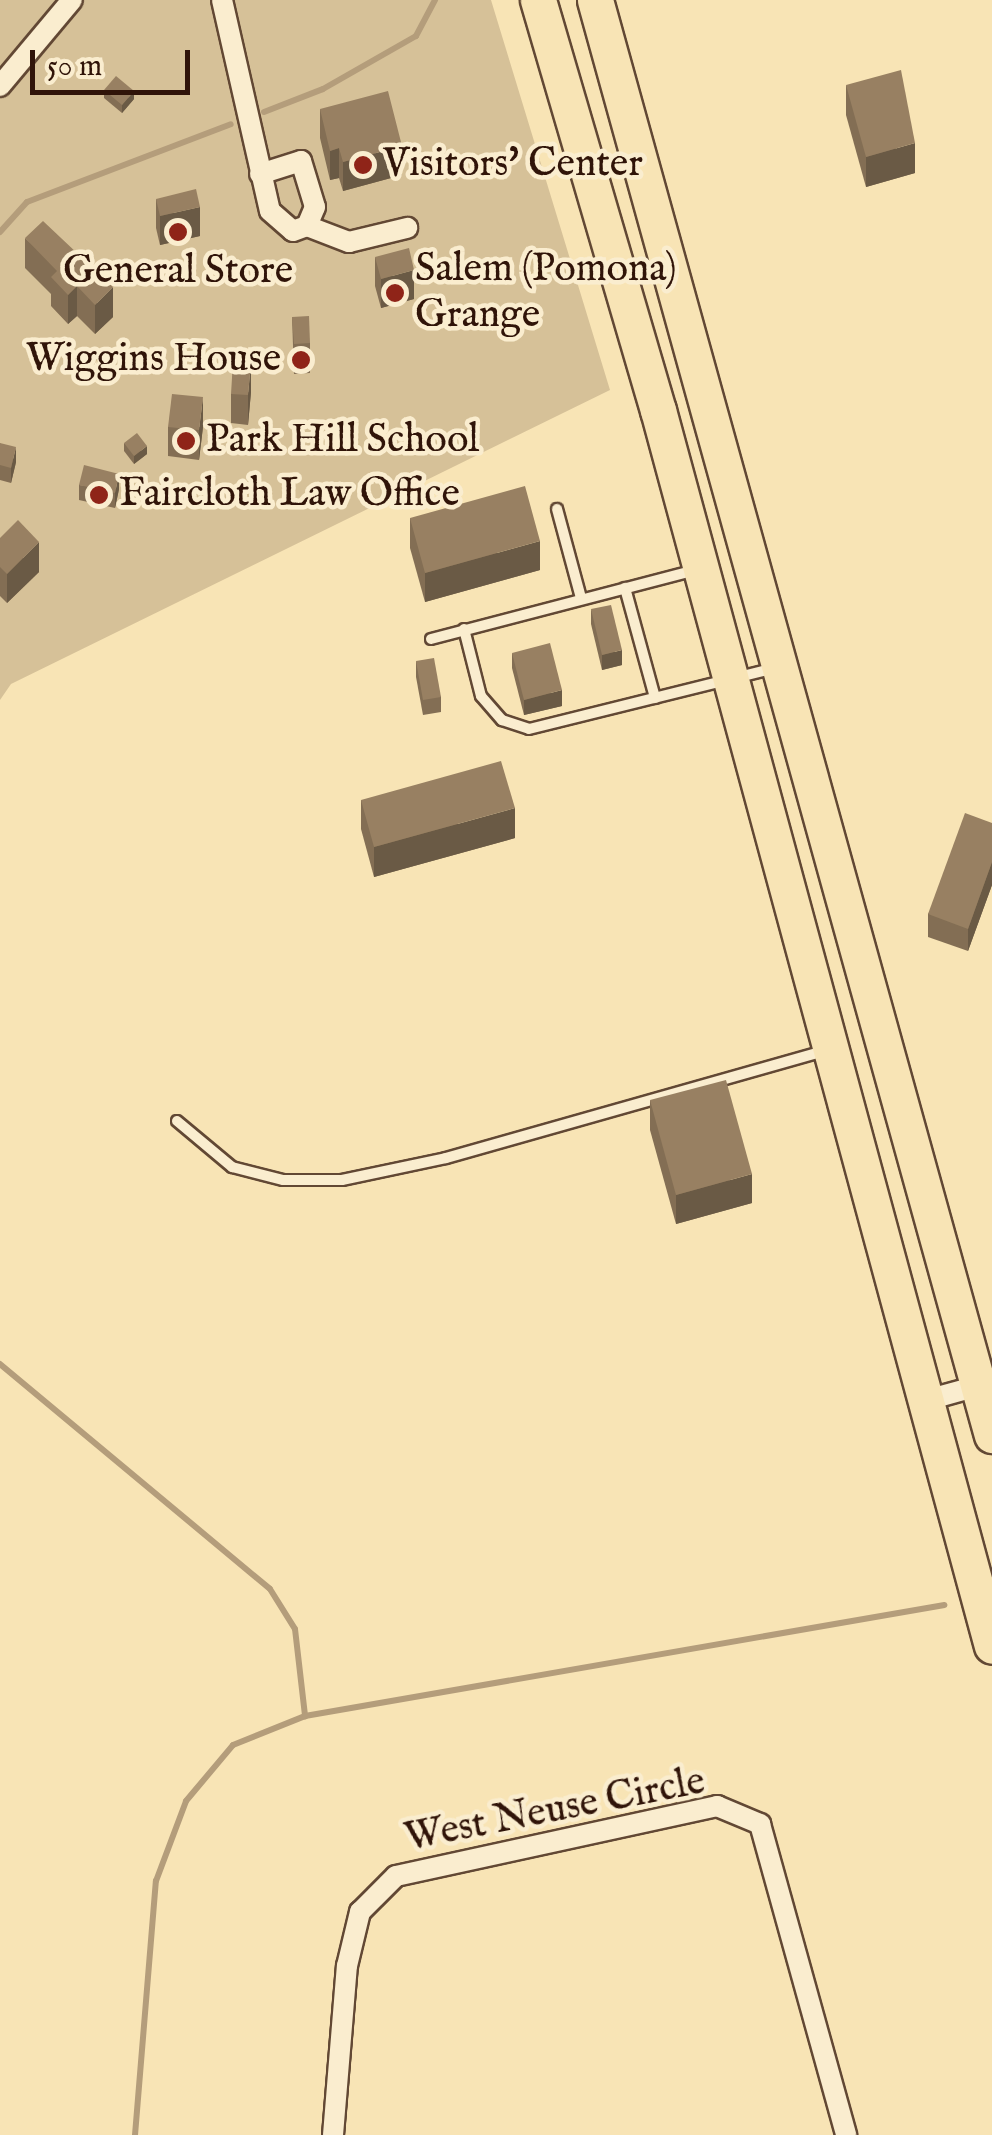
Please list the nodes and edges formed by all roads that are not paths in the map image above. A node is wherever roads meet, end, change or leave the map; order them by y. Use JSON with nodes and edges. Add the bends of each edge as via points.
{"nodes":[{"id":1,"x":72,"y":0,"type":"edge"},
{"id":2,"x":222,"y":0,"type":"edge"},
{"id":3,"x":538,"y":0,"type":"edge"},
{"id":4,"x":595,"y":0,"type":"edge"},
{"id":5,"x":0,"y":86,"type":"edge"},
{"id":6,"x":260,"y":174,"type":"junction"},
{"id":7,"x":307,"y":226,"type":"junction"},
{"id":8,"x":407,"y":228,"type":"dead end"},
{"id":9,"x":557,"y":510,"type":"dead end"},
{"id":10,"x":701,"y":569,"type":"junction"},
{"id":11,"x":626,"y":588,"type":"junction"},
{"id":12,"x":581,"y":598,"type":"junction"},
{"id":13,"x":464,"y":629,"type":"junction"},
{"id":14,"x":431,"y":639,"type":"dead end"},
{"id":15,"x":778,"y":667,"type":"junction"},
{"id":16,"x":728,"y":680,"type":"junction"},
{"id":17,"x":655,"y":698,"type":"junction"},
{"id":18,"x":829,"y":1050,"type":"junction"},
{"id":19,"x":177,"y":1120,"type":"dead end"},
{"id":20,"x":987,"y":1384,"type":"edge"},
{"id":21,"x":927,"y":1400,"type":"junction"},
{"id":22,"x":992,"y":1434,"type":"edge"},
{"id":23,"x":992,"y":1646,"type":"edge"},
{"id":24,"x":333,"y":2135,"type":"edge"},
{"id":25,"x":846,"y":2135,"type":"edge"}],
"edges":[{"from":1,"to":5,"type":"street"},
{"from":2,"to":6,"type":"street"},
{"from":3,"to":10,"type":"highway"},
{"from":4,"to":15,"type":"highway"},
{"from":6,"to":7,"type":"street","via":[[280,223],[293,231]]},
{"from":6,"to":7,"type":"street","via":[[302,161],[315,207]]},
{"from":7,"to":8,"type":"street","via":[[349,242]]},
{"from":9,"to":12,"type":"lane"},
{"from":10,"to":11,"type":"lane"},
{"from":10,"to":16,"type":"highway"},
{"from":11,"to":12,"type":"lane"},
{"from":11,"to":17,"type":"lane"},
{"from":12,"to":13,"type":"lane"},
{"from":13,"to":14,"type":"lane"},
{"from":13,"to":17,"type":"lane","via":[[481,696],[502,720],[529,729]]},
{"from":15,"to":16,"type":"lane"},
{"from":15,"to":20,"type":"highway"},
{"from":16,"to":17,"type":"lane"},
{"from":16,"to":18,"type":"highway"},
{"from":18,"to":19,"type":"lane","via":[[446,1158],[342,1180],[284,1180],[232,1167]]},
{"from":18,"to":21,"type":"highway"},
{"from":20,"to":21,"type":"street"},
{"from":20,"to":22,"type":"highway"},
{"from":21,"to":23,"type":"highway"},
{"from":24,"to":25,"type":"street","name":"West Neuse Circle","via":[[347,1966],[360,1912],[396,1876],[717,1806],[760,1824]]}]}
